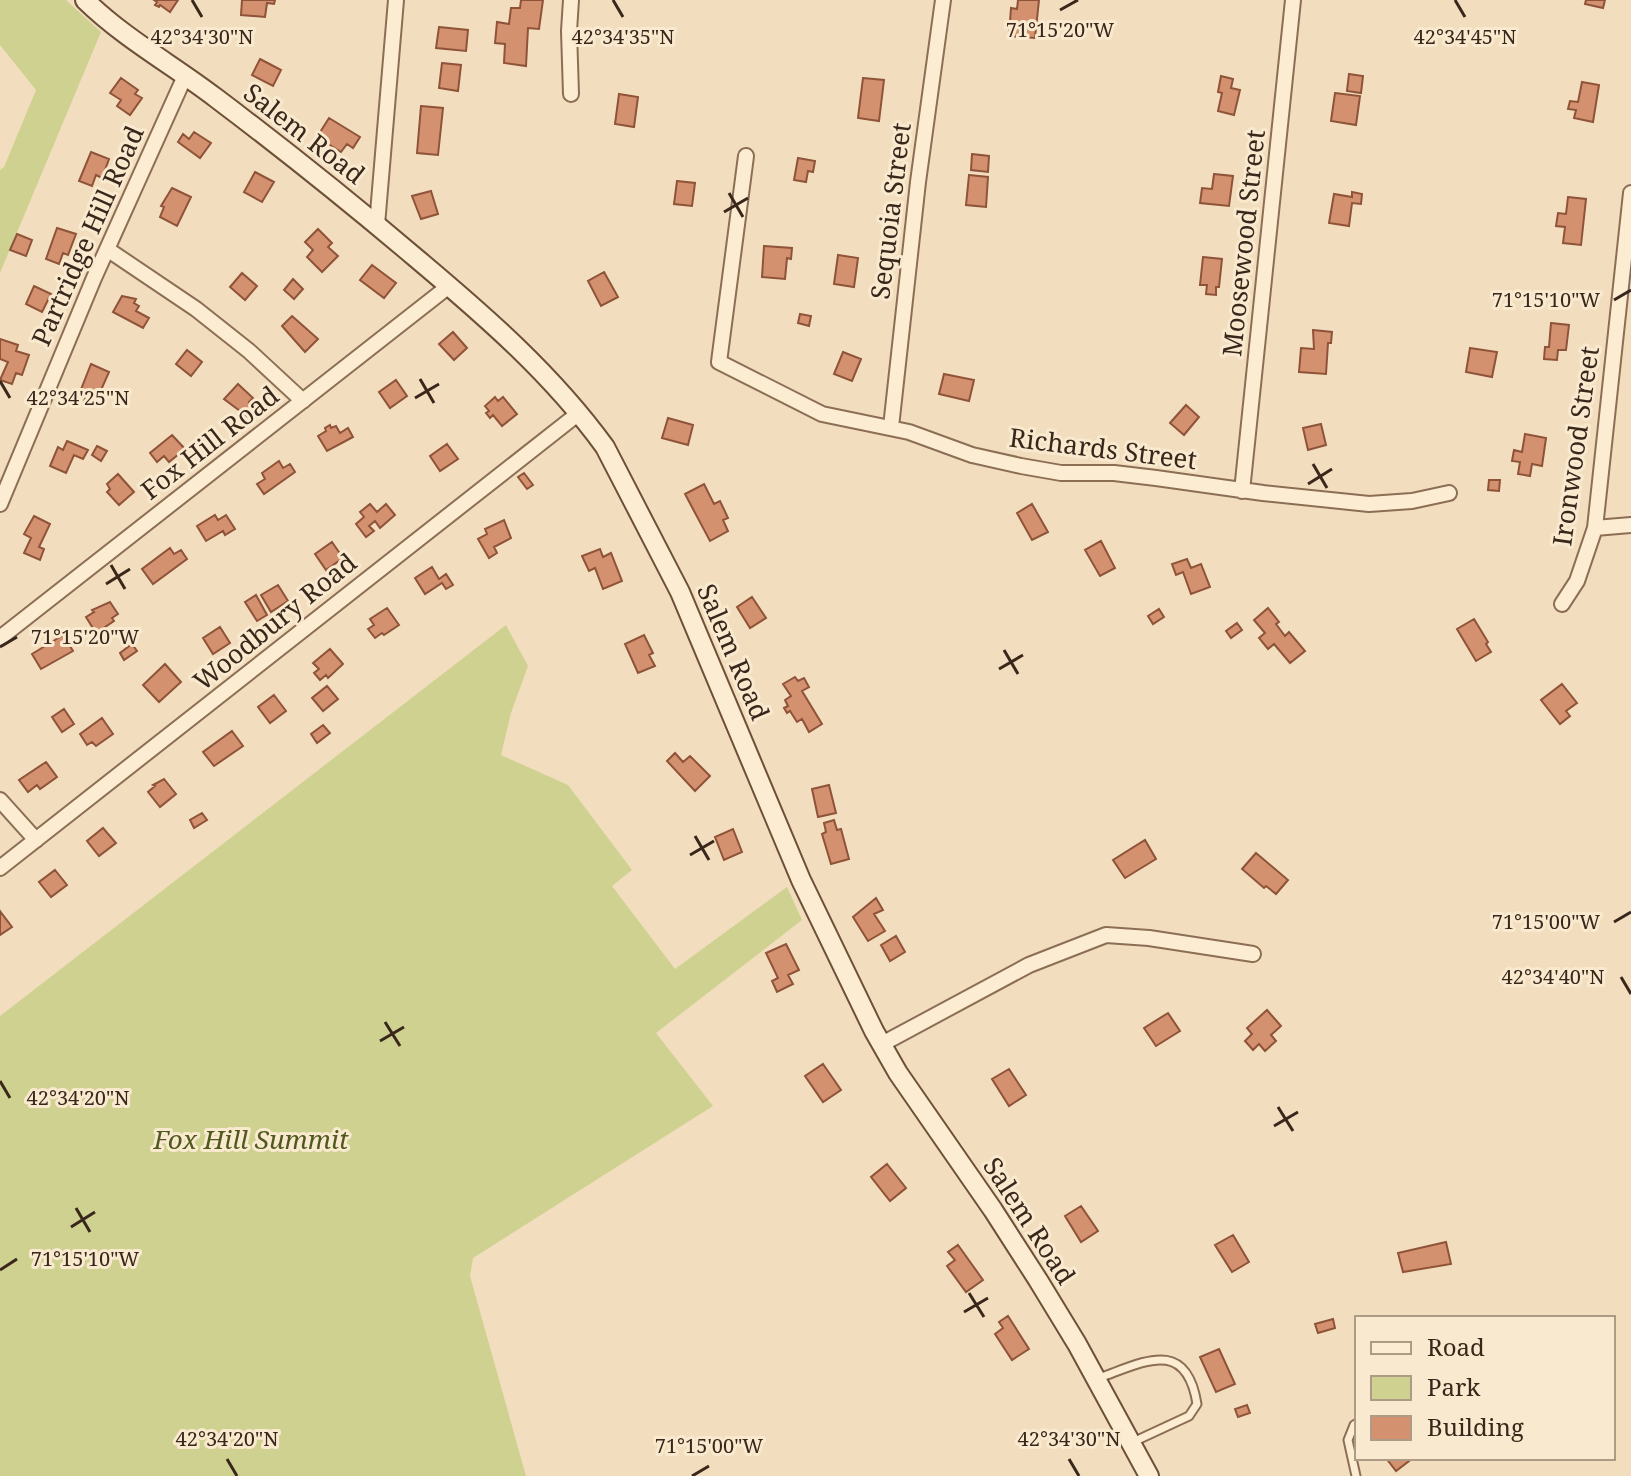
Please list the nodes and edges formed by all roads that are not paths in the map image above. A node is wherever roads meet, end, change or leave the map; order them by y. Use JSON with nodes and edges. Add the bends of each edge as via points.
{"nodes":[{"id":1,"x":85,"y":0,"type":"edge"},
{"id":2,"x":396,"y":0,"type":"edge"},
{"id":3,"x":571,"y":0,"type":"edge"},
{"id":4,"x":943,"y":0,"type":"edge"},
{"id":5,"x":1293,"y":0,"type":"edge"},
{"id":6,"x":185,"y":76,"type":"junction"},
{"id":7,"x":571,"y":94,"type":"dead end"},
{"id":8,"x":746,"y":156,"type":"dead end"},
{"id":9,"x":1631,"y":193,"type":"edge"},
{"id":10,"x":377,"y":225,"type":"junction"},
{"id":11,"x":107,"y":249,"type":"junction"},
{"id":12,"x":449,"y":286,"type":"junction"},
{"id":13,"x":303,"y":401,"type":"junction"},
{"id":14,"x":579,"y":413,"type":"junction"},
{"id":15,"x":891,"y":427,"type":"junction"},
{"id":16,"x":1242,"y":491,"type":"junction"},
{"id":17,"x":1449,"y":493,"type":"dead end"},
{"id":18,"x":0,"y":504,"type":"edge"},
{"id":19,"x":1631,"y":525,"type":"edge"},
{"id":20,"x":1595,"y":528,"type":"junction"},
{"id":21,"x":1562,"y":604,"type":"dead end"},
{"id":22,"x":0,"y":638,"type":"edge"},
{"id":23,"x":0,"y":800,"type":"edge"},
{"id":24,"x":36,"y":840,"type":"junction"},
{"id":25,"x":0,"y":868,"type":"edge"},
{"id":26,"x":1253,"y":954,"type":"dead end"},
{"id":27,"x":882,"y":1044,"type":"junction"},
{"id":28,"x":1096,"y":1379,"type":"junction"},
{"id":29,"x":1355,"y":1427,"type":"edge"},
{"id":30,"x":1131,"y":1442,"type":"junction"},
{"id":31,"x":1149,"y":1476,"type":"edge"},
{"id":32,"x":1356,"y":1476,"type":"edge"}],
"edges":[{"from":1,"to":6,"type":"main road","name":"Salem Road"},
{"from":2,"to":10,"type":"street"},
{"from":3,"to":7,"type":"street"},
{"from":4,"to":15,"type":"street","name":"Sequoia Street"},
{"from":5,"to":16,"type":"street","name":"Moosewood Street"},
{"from":6,"to":10,"type":"main road","name":"Salem Road"},
{"from":6,"to":11,"type":"street","name":"Partridge Hill Road"},
{"from":8,"to":15,"type":"street","name":"Richards Street","via":[[719,362],[822,414]]},
{"from":9,"to":20,"type":"street","name":"Ironwood Street"},
{"from":10,"to":12,"type":"main road","name":"Salem Road"},
{"from":11,"to":13,"type":"street","via":[[196,309]]},
{"from":11,"to":18,"type":"street","name":"Partridge Hill Road"},
{"from":12,"to":13,"type":"street","name":"Fox Hill Road"},
{"from":12,"to":14,"type":"main road","name":"Salem Road"},
{"from":13,"to":22,"type":"street","name":"Fox Hill Road"},
{"from":14,"to":24,"type":"street","name":"Woodbury Road"},
{"from":14,"to":27,"type":"main road","name":"Salem Road","via":[[605,447],[680,592],[801,880]]},
{"from":15,"to":16,"type":"street","name":"Richards Street","via":[[1021,466]]},
{"from":16,"to":17,"type":"street","name":"Richards Street","via":[[1369,504]]},
{"from":19,"to":20,"type":"street"},
{"from":20,"to":21,"type":"street","name":"Ironwood Street","via":[[1577,581]]},
{"from":23,"to":24,"type":"street"},
{"from":24,"to":25,"type":"street","name":"Woodbury Road"},
{"from":26,"to":27,"type":"street","via":[[1106,935],[1029,965]]},
{"from":27,"to":28,"type":"main road","name":"Salem Road","via":[[993,1210]]},
{"from":28,"to":30,"type":"main road","name":"Salem Road"},
{"from":28,"to":30,"type":"lane","via":[[1154,1358],[1172,1360],[1184,1372],[1197,1404],[1189,1416]]},
{"from":29,"to":32,"type":"lane","via":[[1348,1440]]},
{"from":30,"to":31,"type":"main road","name":"Salem Road"}]}
